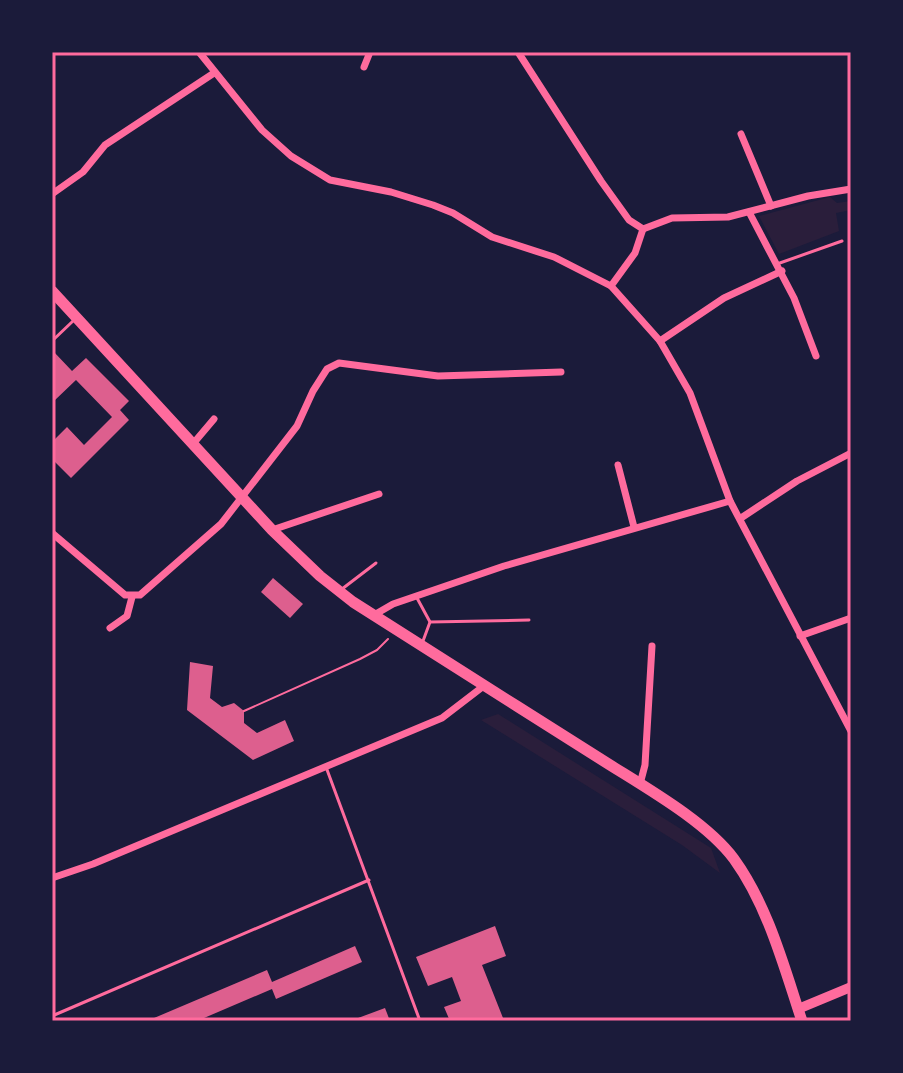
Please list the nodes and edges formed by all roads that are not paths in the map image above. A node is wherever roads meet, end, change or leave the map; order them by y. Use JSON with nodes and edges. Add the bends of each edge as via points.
{"nodes":[{"id":1,"x":199,"y":52,"type":"edge"},
{"id":2,"x":370,"y":52,"type":"edge"},
{"id":3,"x":518,"y":52,"type":"edge"},
{"id":4,"x":364,"y":67,"type":"dead end"},
{"id":5,"x":214,"y":73,"type":"junction"},
{"id":6,"x":741,"y":134,"type":"dead end"},
{"id":7,"x":851,"y":189,"type":"edge"},
{"id":8,"x":52,"y":194,"type":"edge"},
{"id":9,"x":771,"y":206,"type":"junction"},
{"id":10,"x":749,"y":212,"type":"junction"},
{"id":11,"x":643,"y":229,"type":"junction"},
{"id":12,"x":842,"y":241,"type":"dead end"},
{"id":13,"x":780,"y":267,"type":"junction"},
{"id":14,"x":611,"y":286,"type":"junction"},
{"id":15,"x":52,"y":291,"type":"edge"},
{"id":16,"x":75,"y":318,"type":"junction"},
{"id":17,"x":52,"y":341,"type":"edge"},
{"id":18,"x":660,"y":341,"type":"junction"},
{"id":19,"x":816,"y":356,"type":"dead end"},
{"id":20,"x":561,"y":372,"type":"dead end"},
{"id":21,"x":214,"y":419,"type":"dead end"},
{"id":22,"x":192,"y":445,"type":"junction"},
{"id":23,"x":851,"y":453,"type":"edge"},
{"id":24,"x":618,"y":465,"type":"dead end"},
{"id":25,"x":379,"y":494,"type":"dead end"},
{"id":26,"x":241,"y":497,"type":"junction"},
{"id":27,"x":730,"y":501,"type":"junction"},
{"id":28,"x":741,"y":518,"type":"junction"},
{"id":29,"x":634,"y":527,"type":"junction"},
{"id":30,"x":272,"y":530,"type":"junction"},
{"id":31,"x":52,"y":533,"type":"edge"},
{"id":32,"x":376,"y":563,"type":"dead end"},
{"id":33,"x":339,"y":591,"type":"junction"},
{"id":34,"x":415,"y":596,"type":"junction"},
{"id":35,"x":132,"y":597,"type":"junction"},
{"id":36,"x":374,"y":615,"type":"junction"},
{"id":37,"x":851,"y":618,"type":"edge"},
{"id":38,"x":529,"y":620,"type":"dead end"},
{"id":39,"x":430,"y":622,"type":"junction"},
{"id":40,"x":110,"y":628,"type":"dead end"},
{"id":41,"x":800,"y":636,"type":"junction"},
{"id":42,"x":422,"y":645,"type":"junction"},
{"id":43,"x":652,"y":646,"type":"dead end"},
{"id":44,"x":485,"y":685,"type":"junction"},
{"id":45,"x":851,"y":731,"type":"edge"},
{"id":46,"x":326,"y":767,"type":"junction"},
{"id":47,"x":640,"y":784,"type":"junction"},
{"id":48,"x":52,"y":878,"type":"edge"},
{"id":49,"x":369,"y":880,"type":"junction"},
{"id":50,"x":851,"y":987,"type":"edge"},
{"id":51,"x":800,"y":1015,"type":"edge"},
{"id":52,"x":52,"y":1016,"type":"edge"},
{"id":53,"x":420,"y":1021,"type":"edge"}],
"edges":[{"from":1,"to":5,"type":"street"},
{"from":2,"to":4,"type":"street"},
{"from":3,"to":11,"type":"street","via":[[601,181],[629,220]]},
{"from":5,"to":8,"type":"street","via":[[105,145],[83,172]]},
{"from":5,"to":14,"type":"street","via":[[262,130],[330,180],[433,205],[492,237],[554,257]]},
{"from":6,"to":9,"type":"street"},
{"from":7,"to":9,"type":"street"},
{"from":9,"to":10,"type":"street"},
{"from":10,"to":11,"type":"street","via":[[672,218]]},
{"from":10,"to":13,"type":"street"},
{"from":11,"to":14,"type":"street","via":[[635,253]]},
{"from":12,"to":13,"type":"lane"},
{"from":13,"to":18,"type":"street"},
{"from":13,"to":19,"type":"street"},
{"from":14,"to":18,"type":"street"},
{"from":15,"to":16,"type":"main road"},
{"from":16,"to":17,"type":"lane"},
{"from":16,"to":22,"type":"main road"},
{"from":18,"to":27,"type":"street","via":[[690,393]]},
{"from":20,"to":26,"type":"street","via":[[438,376],[339,363],[327,369],[297,426]]},
{"from":21,"to":22,"type":"street"},
{"from":22,"to":26,"type":"main road"},
{"from":23,"to":28,"type":"street"},
{"from":24,"to":29,"type":"street"},
{"from":25,"to":30,"type":"street"},
{"from":26,"to":30,"type":"main road"},
{"from":26,"to":35,"type":"street","via":[[208,539]]},
{"from":27,"to":28,"type":"street"},
{"from":27,"to":29,"type":"street"},
{"from":28,"to":41,"type":"street"},
{"from":29,"to":34,"type":"street"},
{"from":30,"to":33,"type":"main road"},
{"from":31,"to":35,"type":"street"},
{"from":32,"to":33,"type":"lane"},
{"from":33,"to":36,"type":"main road"},
{"from":34,"to":36,"type":"street"},
{"from":34,"to":39,"type":"lane"},
{"from":35,"to":40,"type":"street","via":[[127,616]]},
{"from":36,"to":42,"type":"main road"},
{"from":37,"to":41,"type":"street"},
{"from":38,"to":39,"type":"lane"},
{"from":39,"to":42,"type":"lane"},
{"from":41,"to":45,"type":"street"},
{"from":42,"to":44,"type":"main road"},
{"from":43,"to":47,"type":"street"},
{"from":44,"to":46,"type":"street","via":[[442,718]]},
{"from":44,"to":47,"type":"main road"},
{"from":46,"to":48,"type":"street"},
{"from":46,"to":49,"type":"lane"},
{"from":47,"to":51,"type":"main road","via":[[701,826],[734,859],[767,921]]},
{"from":49,"to":52,"type":"lane"},
{"from":49,"to":53,"type":"lane"},
{"from":50,"to":51,"type":"main road"}]}
